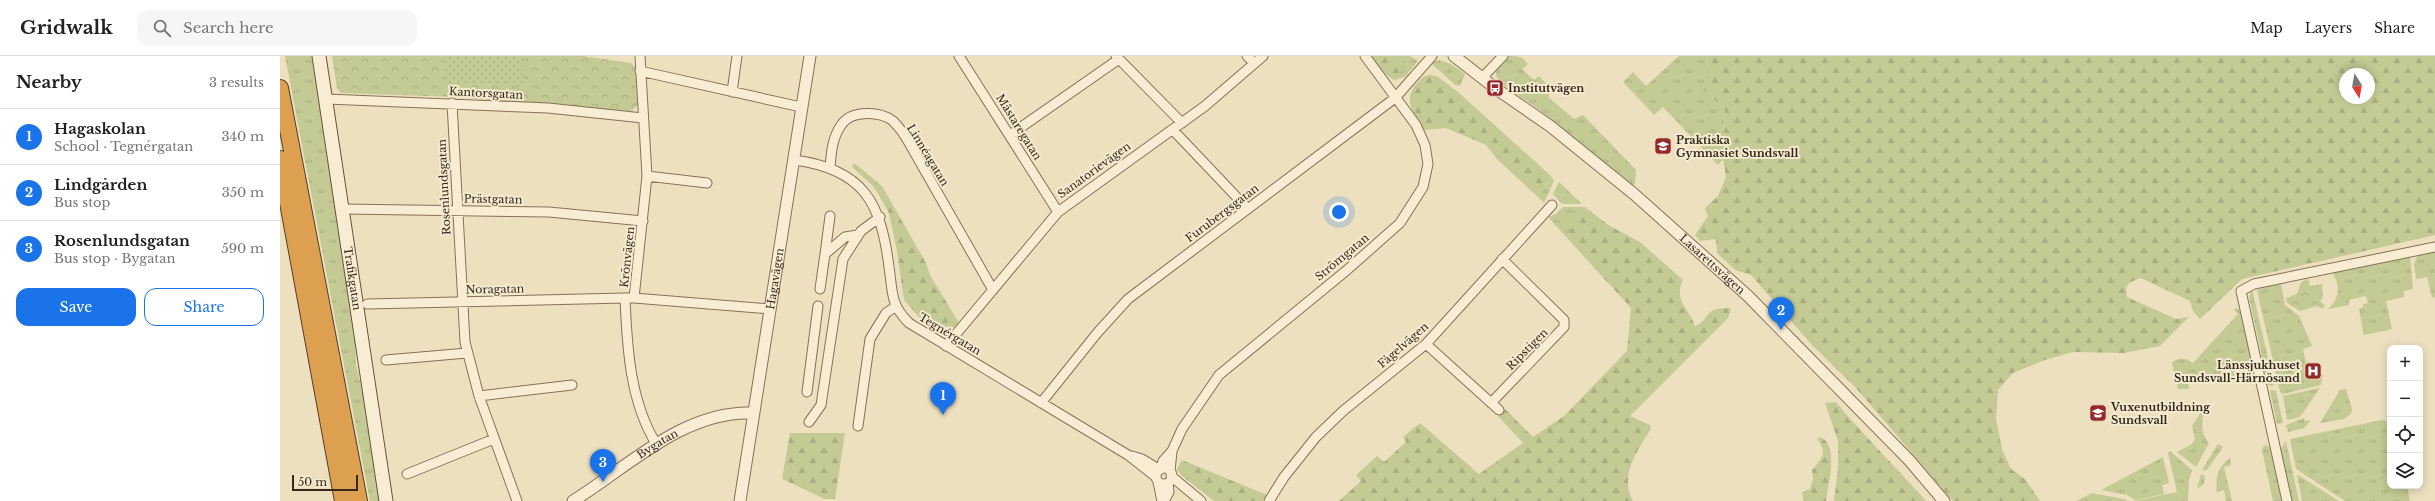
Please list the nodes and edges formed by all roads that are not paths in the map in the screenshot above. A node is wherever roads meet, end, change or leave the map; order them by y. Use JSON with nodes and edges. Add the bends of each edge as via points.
{"nodes":[{"id":1,"x":320,"y":56,"type":"edge"},
{"id":2,"x":640,"y":56,"type":"edge"},
{"id":3,"x":737,"y":56,"type":"edge"},
{"id":4,"x":810,"y":56,"type":"edge"},
{"id":5,"x":960,"y":56,"type":"edge"},
{"id":6,"x":1247,"y":56,"type":"edge"},
{"id":7,"x":1263,"y":56,"type":"edge"},
{"id":8,"x":1365,"y":56,"type":"edge"},
{"id":9,"x":1432,"y":56,"type":"edge"},
{"id":10,"x":1454,"y":56,"type":"edge"},
{"id":11,"x":1503,"y":56,"type":"edge"},
{"id":12,"x":1117,"y":57,"type":"edge"},
{"id":13,"x":1255,"y":63,"type":"junction"},
{"id":14,"x":640,"y":71,"type":"junction"},
{"id":15,"x":1482,"y":78,"type":"junction"},
{"id":16,"x":280,"y":88,"type":"edge"},
{"id":17,"x":732,"y":92,"type":"junction"},
{"id":18,"x":1395,"y":98,"type":"junction"},
{"id":19,"x":326,"y":99,"type":"junction"},
{"id":20,"x":452,"y":102,"type":"junction"},
{"id":21,"x":801,"y":107,"type":"junction"},
{"id":22,"x":643,"y":118,"type":"junction"},
{"id":23,"x":1182,"y":123,"type":"junction"},
{"id":24,"x":1173,"y":130,"type":"junction"},
{"id":25,"x":1010,"y":135,"type":"junction"},
{"id":26,"x":280,"y":159,"type":"edge"},
{"id":27,"x":794,"y":160,"type":"junction"},
{"id":28,"x":830,"y":169,"type":"junction"},
{"id":29,"x":646,"y":176,"type":"junction"},
{"id":30,"x":707,"y":183,"type":"dead end"},
{"id":31,"x":1552,"y":205,"type":"dead end"},
{"id":32,"x":343,"y":209,"type":"junction"},
{"id":33,"x":1248,"y":209,"type":"junction"},
{"id":34,"x":458,"y":211,"type":"junction"},
{"id":35,"x":1058,"y":212,"type":"junction"},
{"id":36,"x":830,"y":216,"type":"dead end"},
{"id":37,"x":880,"y":217,"type":"junction"},
{"id":38,"x":643,"y":221,"type":"junction"},
{"id":39,"x":858,"y":234,"type":"junction"},
{"id":40,"x":2435,"y":247,"type":"edge"},
{"id":41,"x":825,"y":254,"type":"junction"},
{"id":42,"x":1502,"y":259,"type":"junction"},
{"id":43,"x":820,"y":289,"type":"dead end"},
{"id":44,"x":993,"y":290,"type":"junction"},
{"id":45,"x":629,"y":298,"type":"junction"},
{"id":46,"x":462,"y":301,"type":"junction"},
{"id":47,"x":366,"y":304,"type":"dead end"},
{"id":48,"x":818,"y":306,"type":"dead end"},
{"id":49,"x":895,"y":307,"type":"junction"},
{"id":50,"x":770,"y":310,"type":"junction"},
{"id":51,"x":1426,"y":344,"type":"junction"},
{"id":52,"x":946,"y":346,"type":"junction"},
{"id":53,"x":467,"y":353,"type":"junction"},
{"id":54,"x":386,"y":360,"type":"dead end"},
{"id":55,"x":572,"y":385,"type":"dead end"},
{"id":56,"x":807,"y":392,"type":"dead end"},
{"id":57,"x":479,"y":396,"type":"junction"},
{"id":58,"x":1041,"y":403,"type":"junction"},
{"id":59,"x":1491,"y":403,"type":"junction"},
{"id":60,"x":1499,"y":410,"type":"dead end"},
{"id":61,"x":754,"y":413,"type":"junction"},
{"id":62,"x":809,"y":422,"type":"dead end"},
{"id":63,"x":858,"y":426,"type":"dead end"},
{"id":64,"x":494,"y":439,"type":"junction"},
{"id":65,"x":657,"y":445,"type":"junction"},
{"id":66,"x":1172,"y":451,"type":"junction"},
{"id":67,"x":406,"y":474,"type":"dead end"},
{"id":68,"x":1158,"y":476,"type":"junction"},
{"id":69,"x":1170,"y":477,"type":"junction"},
{"id":70,"x":342,"y":501,"type":"edge"},
{"id":71,"x":359,"y":501,"type":"edge"},
{"id":72,"x":386,"y":501,"type":"edge"},
{"id":73,"x":517,"y":501,"type":"edge"},
{"id":74,"x":573,"y":501,"type":"edge"},
{"id":75,"x":740,"y":501,"type":"edge"},
{"id":76,"x":1163,"y":501,"type":"edge"},
{"id":77,"x":1201,"y":501,"type":"edge"},
{"id":78,"x":1269,"y":501,"type":"edge"},
{"id":79,"x":1944,"y":501,"type":"edge"},
{"id":80,"x":2287,"y":501,"type":"edge"}],
"edges":[{"from":1,"to":19,"type":"main road","name":"Trafikgatan"},
{"from":2,"to":14,"type":"street","name":"Krönvägen"},
{"from":3,"to":17,"type":"street"},
{"from":4,"to":21,"type":"street","name":"Hagavägen"},
{"from":5,"to":25,"type":"street","name":"Mästaregatan"},
{"from":6,"to":13,"type":"street"},
{"from":7,"to":13,"type":"street","name":"Sanatorievägen"},
{"from":8,"to":18,"type":"street","name":"Strömgatan"},
{"from":9,"to":18,"type":"street","name":"Furubergsgatan"},
{"from":10,"to":15,"type":"street","name":"Lasarettsvägen"},
{"from":11,"to":15,"type":"street"},
{"from":12,"to":23,"type":"street"},
{"from":12,"to":25,"type":"street"},
{"from":13,"to":23,"type":"street","name":"Sanatorievägen","via":[[1229,88]]},
{"from":14,"to":17,"type":"street"},
{"from":14,"to":22,"type":"street","name":"Krönvägen"},
{"from":15,"to":79,"type":"street","name":"Lasarettsvägen","via":[[1550,126],[1634,194],[1748,296],[1909,460]]},
{"from":16,"to":71,"type":"highway"},
{"from":17,"to":21,"type":"street"},
{"from":18,"to":33,"type":"street","name":"Furubergsgatan"},
{"from":18,"to":66,"type":"street","name":"Strömgatan","via":[[1410,114],[1416,125],[1425,145],[1428,164],[1423,187],[1412,207],[1400,223],[1347,270],[1219,375],[1190,415]]},
{"from":19,"to":20,"type":"street","name":"Kantorsgatan"},
{"from":19,"to":32,"type":"main road","name":"Trafikgatan"},
{"from":20,"to":22,"type":"street","name":"Kantorsgatan","via":[[548,108]]},
{"from":20,"to":34,"type":"street","name":"Rosenlundsgatan"},
{"from":21,"to":27,"type":"street","name":"Hagavägen"},
{"from":22,"to":29,"type":"street","name":"Krönvägen"},
{"from":23,"to":24,"type":"street","name":"Sanatorievägen"},
{"from":24,"to":33,"type":"street"},
{"from":24,"to":35,"type":"street","name":"Sanatorievägen"},
{"from":25,"to":35,"type":"street","name":"Mästaregatan"},
{"from":26,"to":70,"type":"highway"},
{"from":27,"to":28,"type":"street"},
{"from":27,"to":50,"type":"street","name":"Hagavägen"},
{"from":28,"to":37,"type":"street","via":[[847,177],[862,189]]},
{"from":28,"to":44,"type":"street","name":"Linnéagatan","via":[[835,138],[842,123],[857,113],[876,114],[892,121],[908,141]]},
{"from":29,"to":30,"type":"street"},
{"from":29,"to":38,"type":"street","name":"Krönvägen"},
{"from":31,"to":42,"type":"street","name":"Fågelvägen"},
{"from":32,"to":34,"type":"street","name":"Prästgatan"},
{"from":32,"to":72,"type":"main road","name":"Trafikgatan"},
{"from":33,"to":58,"type":"street","name":"Furubergsgatan","via":[[1128,299]]},
{"from":34,"to":38,"type":"street","name":"Prästgatan","via":[[549,212]]},
{"from":34,"to":46,"type":"street","name":"Rosenlundsgatan"},
{"from":35,"to":44,"type":"street","name":"Sanatorievägen"},
{"from":36,"to":41,"type":"street"},
{"from":37,"to":39,"type":"street"},
{"from":37,"to":49,"type":"street"},
{"from":38,"to":45,"type":"street","name":"Krönvägen"},
{"from":39,"to":41,"type":"street","via":[[845,237]]},
{"from":39,"to":62,"type":"street","via":[[843,259],[821,405]]},
{"from":40,"to":80,"type":"street","via":[[2254,284],[2241,291]]},
{"from":41,"to":43,"type":"street"},
{"from":42,"to":51,"type":"street","name":"Fågelvägen"},
{"from":42,"to":59,"type":"street","name":"Ripstigen","via":[[1564,320],[1564,327]]},
{"from":44,"to":52,"type":"street","name":"Sanatorievägen"},
{"from":45,"to":46,"type":"street","name":"Noragatan"},
{"from":45,"to":50,"type":"street","name":"Noragatan"},
{"from":45,"to":65,"type":"street","name":"Krönvägen","via":[[626,337],[632,375],[641,414],[647,430]]},
{"from":46,"to":47,"type":"street","name":"Noragatan"},
{"from":46,"to":53,"type":"street","name":"Rosenlundsgatan"},
{"from":48,"to":56,"type":"street"},
{"from":49,"to":52,"type":"street","name":"Tegnérgatan","via":[[916,329]]},
{"from":49,"to":63,"type":"street","via":[[886,313],[870,339]]},
{"from":50,"to":61,"type":"street","name":"Hagavägen"},
{"from":51,"to":59,"type":"street"},
{"from":51,"to":78,"type":"street","name":"Fågelvägen","via":[[1343,411],[1316,438],[1284,476]]},
{"from":52,"to":58,"type":"street","name":"Tegnérgatan"},
{"from":53,"to":54,"type":"street"},
{"from":53,"to":57,"type":"street","name":"Rosenlundsgatan"},
{"from":55,"to":57,"type":"street"},
{"from":57,"to":64,"type":"street","name":"Rosenlundsgatan"},
{"from":58,"to":68,"type":"street","name":"Tegnérgatan","via":[[1128,455],[1142,459]]},
{"from":59,"to":60,"type":"street"},
{"from":61,"to":65,"type":"street","name":"Bygatan","via":[[736,412],[714,417],[687,427]]},
{"from":61,"to":75,"type":"street","name":"Hagavägen"},
{"from":64,"to":67,"type":"street"},
{"from":64,"to":73,"type":"street","name":"Rosenlundsgatan"},
{"from":65,"to":74,"type":"street","name":"Bygatan"},
{"from":66,"to":68,"type":"street","name":"Strömgatan","via":[[1163,461]]},
{"from":66,"to":69,"type":"street","name":"Strömgatan"},
{"from":68,"to":69,"type":"street"},
{"from":68,"to":69,"type":"street","via":[[1163,484]]},
{"from":68,"to":76,"type":"street","name":"Strömgatan"},
{"from":69,"to":76,"type":"street","name":"Strömgatan","via":[[1169,492]]},
{"from":69,"to":77,"type":"street"}]}
